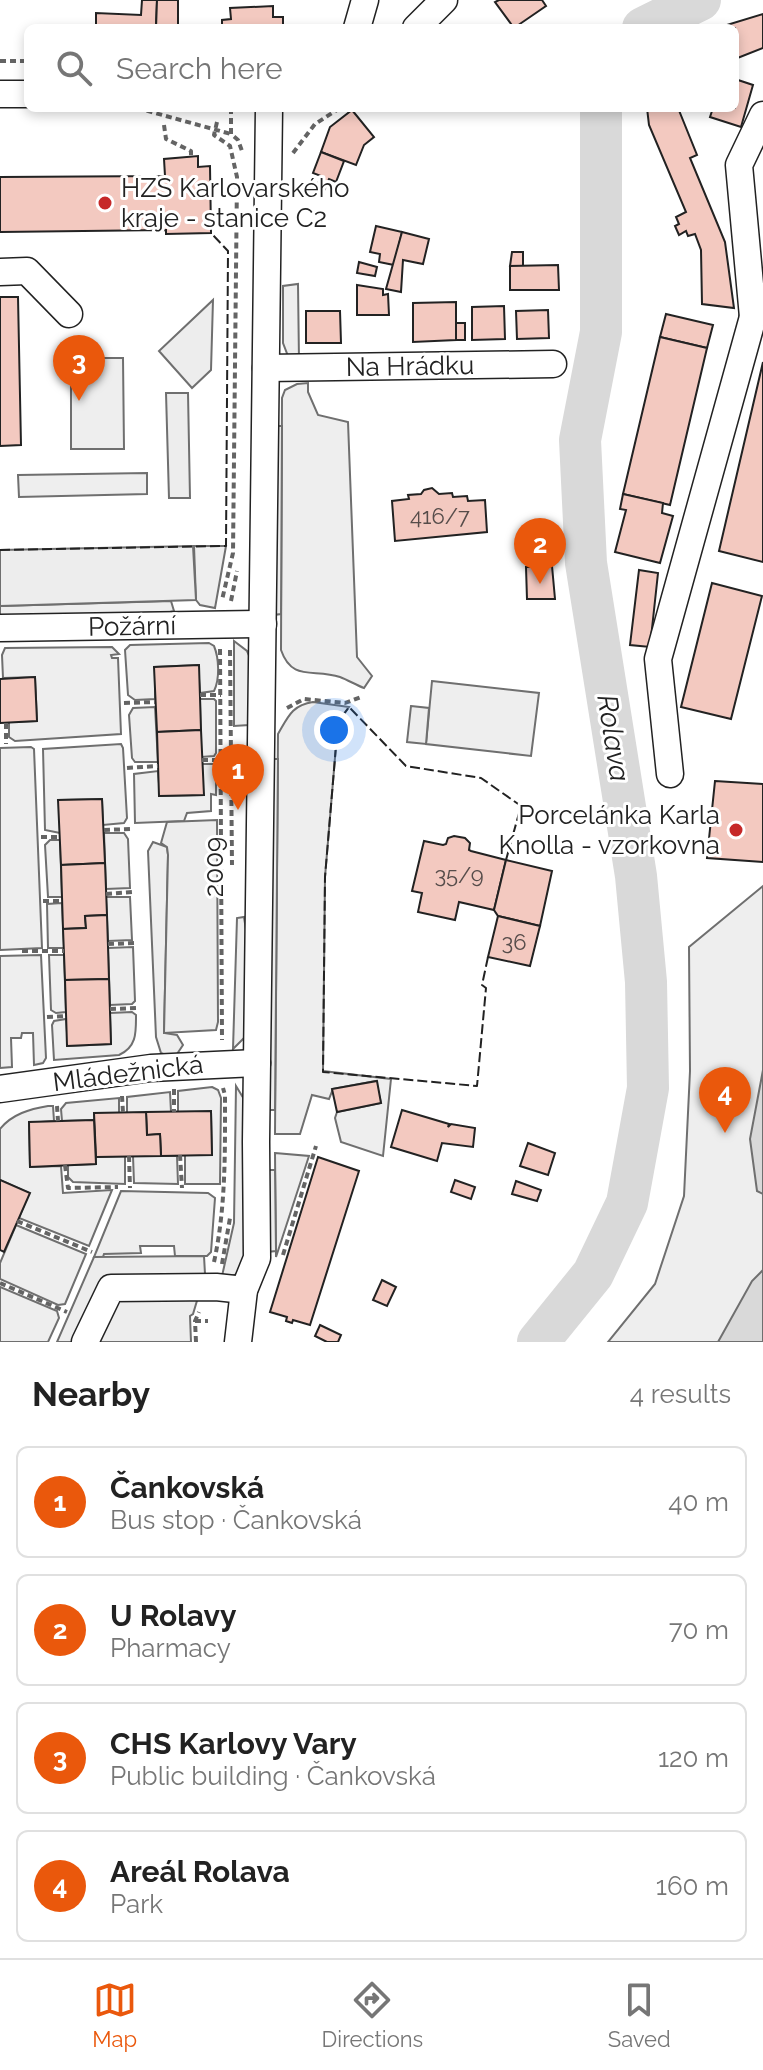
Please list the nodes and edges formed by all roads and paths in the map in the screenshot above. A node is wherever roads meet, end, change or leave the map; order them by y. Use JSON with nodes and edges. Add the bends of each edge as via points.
{"nodes":[{"id":1,"x":365,"y":0,"type":"edge"},
{"id":2,"x":444,"y":0,"type":"edge"},
{"id":3,"x":358,"y":24,"type":"edge"},
{"id":4,"x":420,"y":24,"type":"edge"},
{"id":5,"x":0,"y":61,"type":"edge"},
{"id":6,"x":24,"y":61,"type":"edge"},
{"id":7,"x":0,"y":94,"type":"edge"},
{"id":8,"x":24,"y":94,"type":"edge"},
{"id":9,"x":153,"y":112,"type":"edge"},
{"id":10,"x":231,"y":112,"type":"edge"},
{"id":11,"x":269,"y":112,"type":"edge"},
{"id":12,"x":334,"y":112,"type":"edge"},
{"id":13,"x":763,"y":115,"type":"edge"},
{"id":14,"x":217,"y":122,"type":"dead end"},
{"id":15,"x":164,"y":125,"type":"dead end"},
{"id":16,"x":215,"y":128,"type":"junction"},
{"id":17,"x":191,"y":157,"type":"dead end"},
{"id":18,"x":287,"y":161,"type":"dead end"},
{"id":19,"x":0,"y":272,"type":"edge"},
{"id":20,"x":758,"y":313,"type":"edge"},
{"id":21,"x":69,"y":314,"type":"dead end"},
{"id":22,"x":553,"y":364,"type":"dead end"},
{"id":23,"x":266,"y":368,"type":"junction"},
{"id":24,"x":263,"y":624,"type":"junction"},
{"id":25,"x":0,"y":628,"type":"edge"},
{"id":26,"x":217,"y":630,"type":"junction"},
{"id":27,"x":200,"y":695,"type":"dead end"},
{"id":28,"x":221,"y":695,"type":"junction"},
{"id":29,"x":361,"y":697,"type":"dead end"},
{"id":30,"x":155,"y":702,"type":"dead end"},
{"id":31,"x":124,"y":703,"type":"dead end"},
{"id":32,"x":283,"y":721,"type":"dead end"},
{"id":33,"x":6,"y":723,"type":"dead end"},
{"id":34,"x":6,"y":744,"type":"dead end"},
{"id":35,"x":202,"y":760,"type":"dead end"},
{"id":36,"x":221,"y":762,"type":"junction"},
{"id":37,"x":234,"y":764,"type":"junction"},
{"id":38,"x":158,"y":766,"type":"dead end"},
{"id":39,"x":127,"y":768,"type":"dead end"},
{"id":40,"x":670,"y":774,"type":"dead end"},
{"id":41,"x":130,"y":829,"type":"dead end"},
{"id":42,"x":104,"y":830,"type":"dead end"},
{"id":43,"x":41,"y":837,"type":"dead end"},
{"id":44,"x":60,"y":837,"type":"dead end"},
{"id":45,"x":232,"y":873,"type":"dead end"},
{"id":46,"x":133,"y":892,"type":"dead end"},
{"id":47,"x":106,"y":894,"type":"dead end"},
{"id":48,"x":43,"y":901,"type":"dead end"},
{"id":49,"x":62,"y":901,"type":"dead end"},
{"id":50,"x":136,"y":943,"type":"dead end"},
{"id":51,"x":108,"y":944,"type":"dead end"},
{"id":52,"x":22,"y":951,"type":"dead end"},
{"id":53,"x":64,"y":951,"type":"dead end"},
{"id":54,"x":139,"y":1008,"type":"dead end"},
{"id":55,"x":110,"y":1009,"type":"dead end"},
{"id":56,"x":66,"y":1016,"type":"dead end"},
{"id":57,"x":47,"y":1017,"type":"dead end"},
{"id":58,"x":218,"y":1063,"type":"junction"},
{"id":59,"x":257,"y":1063,"type":"junction"},
{"id":60,"x":174,"y":1087,"type":"dead end"},
{"id":61,"x":231,"y":1087,"type":"dead end"},
{"id":62,"x":0,"y":1089,"type":"edge"},
{"id":63,"x":122,"y":1093,"type":"dead end"},
{"id":64,"x":57,"y":1100,"type":"dead end"},
{"id":65,"x":174,"y":1112,"type":"dead end"},
{"id":66,"x":123,"y":1113,"type":"dead end"},
{"id":67,"x":58,"y":1121,"type":"dead end"},
{"id":68,"x":316,"y":1146,"type":"dead end"},
{"id":69,"x":180,"y":1155,"type":"dead end"},
{"id":70,"x":129,"y":1156,"type":"dead end"},
{"id":71,"x":65,"y":1165,"type":"dead end"},
{"id":72,"x":232,"y":1173,"type":"dead end"},
{"id":73,"x":118,"y":1187,"type":"dead end"},
{"id":74,"x":130,"y":1188,"type":"dead end"},
{"id":75,"x":182,"y":1188,"type":"dead end"},
{"id":76,"x":231,"y":1203,"type":"dead end"},
{"id":77,"x":17,"y":1221,"type":"dead end"},
{"id":78,"x":92,"y":1252,"type":"dead end"},
{"id":79,"x":280,"y":1264,"type":"dead end"},
{"id":80,"x":0,"y":1283,"type":"edge"},
{"id":81,"x":212,"y":1287,"type":"junction"},
{"id":82,"x":244,"y":1290,"type":"junction"},
{"id":83,"x":67,"y":1312,"type":"dead end"},
{"id":84,"x":195,"y":1321,"type":"junction"},
{"id":85,"x":208,"y":1321,"type":"dead end"},
{"id":86,"x":85,"y":1342,"type":"edge"},
{"id":87,"x":196,"y":1342,"type":"edge"},
{"id":88,"x":238,"y":1342,"type":"edge"}],
"edges":[{"from":1,"to":3,"type":"street"},
{"from":2,"to":4,"type":"street"},
{"from":5,"to":6,"type":"path"},
{"from":7,"to":8,"type":"street"},
{"from":9,"to":16,"type":"path"},
{"from":10,"to":16,"type":"path","via":[[231,134]]},
{"from":11,"to":23,"type":"street"},
{"from":12,"to":18,"type":"path","via":[[315,124]]},
{"from":13,"to":20,"type":"street","via":[[739,165]]},
{"from":14,"to":16,"type":"path"},
{"from":15,"to":17,"type":"path","via":[[166,139],[191,151]]},
{"from":16,"to":26,"type":"path","via":[[214,135],[230,146],[237,177],[233,553]]},
{"from":19,"to":21,"type":"street","via":[[27,271]]},
{"from":20,"to":40,"type":"street","via":[[658,659]]},
{"from":22,"to":23,"type":"street","name":"Na Hrádku"},
{"from":23,"to":24,"type":"street"},
{"from":24,"to":26,"type":"street","name":"Požární"},
{"from":24,"to":59,"type":"street"},
{"from":25,"to":26,"type":"street","name":"Požární"},
{"from":26,"to":28,"type":"path"},
{"from":26,"to":37,"type":"path","name":"2009"},
{"from":27,"to":28,"type":"path"},
{"from":28,"to":36,"type":"path"},
{"from":29,"to":32,"type":"path","via":[[345,703],[293,702]]},
{"from":30,"to":31,"type":"path"},
{"from":33,"to":34,"type":"path"},
{"from":35,"to":36,"type":"path"},
{"from":36,"to":37,"type":"path"},
{"from":36,"to":58,"type":"path","via":[[223,1026]]},
{"from":37,"to":45,"type":"path","name":"2009"},
{"from":38,"to":39,"type":"path"},
{"from":41,"to":42,"type":"path"},
{"from":43,"to":44,"type":"path"},
{"from":46,"to":47,"type":"path"},
{"from":48,"to":49,"type":"path"},
{"from":50,"to":51,"type":"path"},
{"from":52,"to":53,"type":"path"},
{"from":54,"to":55,"type":"path"},
{"from":56,"to":57,"type":"path"},
{"from":58,"to":59,"type":"street","name":"Mládežnická"},
{"from":58,"to":62,"type":"street","name":"Mládežnická"},
{"from":58,"to":81,"type":"path","via":[[225,1095],[224,1189]]},
{"from":59,"to":82,"type":"street","via":[[257,1258]]},
{"from":60,"to":65,"type":"path"},
{"from":61,"to":72,"type":"path"},
{"from":63,"to":66,"type":"path"},
{"from":64,"to":67,"type":"path"},
{"from":68,"to":79,"type":"path"},
{"from":69,"to":75,"type":"path"},
{"from":70,"to":74,"type":"path"},
{"from":71,"to":73,"type":"path","via":[[68,1188]]},
{"from":76,"to":81,"type":"path","via":[[229,1234]]},
{"from":77,"to":78,"type":"path"},
{"from":80,"to":83,"type":"path"},
{"from":81,"to":82,"type":"street"},
{"from":81,"to":84,"type":"path"},
{"from":81,"to":86,"type":"street","via":[[111,1288]]},
{"from":82,"to":88,"type":"street"},
{"from":84,"to":85,"type":"path"},
{"from":84,"to":87,"type":"path"}]}
